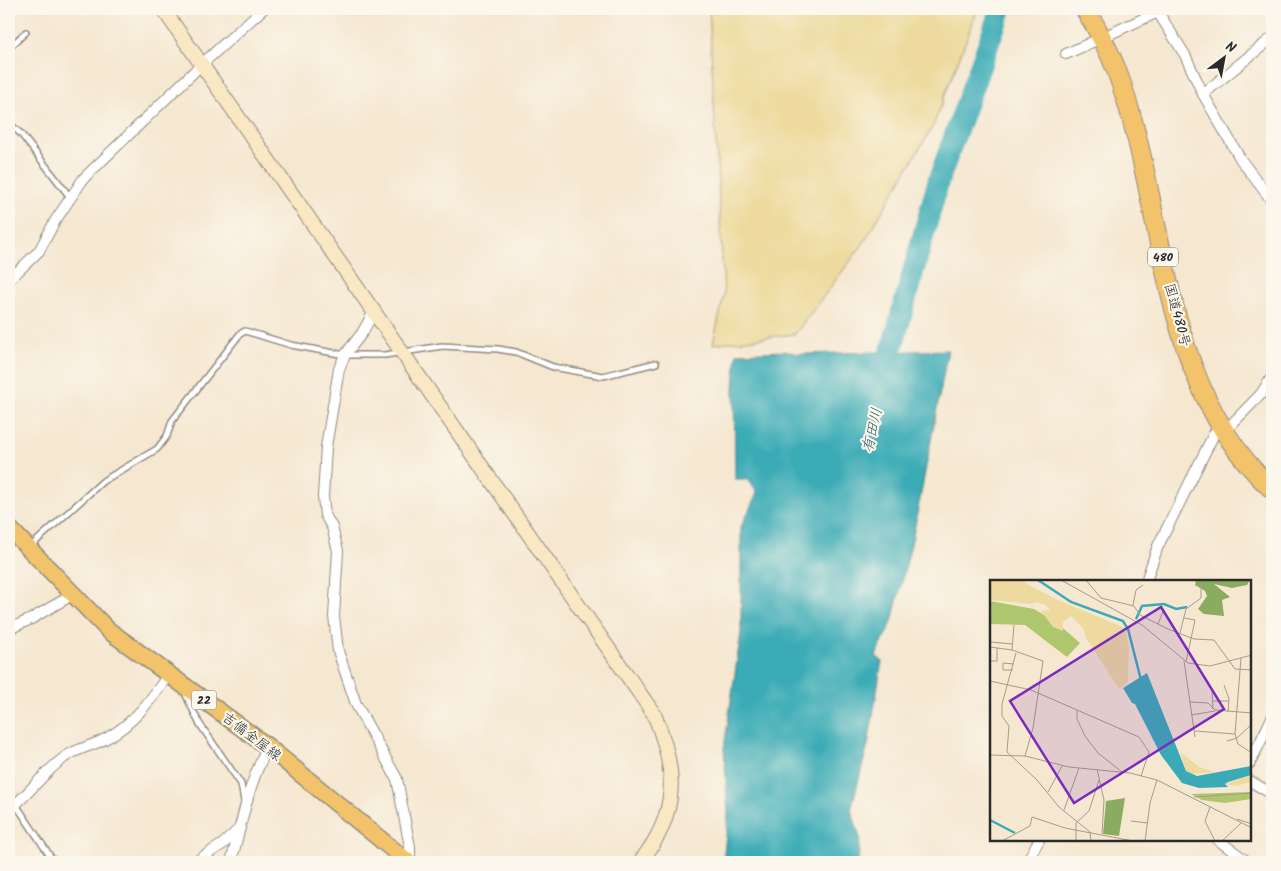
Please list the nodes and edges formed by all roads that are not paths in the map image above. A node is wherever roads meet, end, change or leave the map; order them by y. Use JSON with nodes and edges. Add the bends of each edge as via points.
{"nodes":[{"id":1,"x":163,"y":9,"type":"edge"},
{"id":2,"x":263,"y":9,"type":"edge"},
{"id":3,"x":1085,"y":9,"type":"edge"},
{"id":4,"x":1157,"y":10,"type":"edge"},
{"id":5,"x":26,"y":32,"type":"dead end"},
{"id":6,"x":1102,"y":38,"type":"junction"},
{"id":7,"x":1272,"y":38,"type":"edge"},
{"id":8,"x":9,"y":48,"type":"edge"},
{"id":9,"x":1066,"y":54,"type":"dead end"},
{"id":10,"x":202,"y":64,"type":"junction"},
{"id":11,"x":1203,"y":94,"type":"junction"},
{"id":12,"x":9,"y":123,"type":"edge"},
{"id":13,"x":71,"y":198,"type":"junction"},
{"id":14,"x":1272,"y":201,"type":"edge"},
{"id":15,"x":9,"y":280,"type":"edge"},
{"id":16,"x":375,"y":310,"type":"junction"},
{"id":17,"x":403,"y":350,"type":"junction"},
{"id":18,"x":345,"y":355,"type":"junction"},
{"id":19,"x":656,"y":364,"type":"dead end"},
{"id":20,"x":1272,"y":378,"type":"edge"},
{"id":21,"x":1222,"y":428,"type":"junction"},
{"id":22,"x":1272,"y":489,"type":"edge"},
{"id":23,"x":9,"y":528,"type":"edge"},
{"id":24,"x":28,"y":549,"type":"junction"},
{"id":25,"x":1146,"y":580,"type":"edge"},
{"id":26,"x":72,"y":595,"type":"junction"},
{"id":27,"x":9,"y":628,"type":"edge"},
{"id":28,"x":173,"y":678,"type":"junction"},
{"id":29,"x":1272,"y":718,"type":"edge"},
{"id":30,"x":268,"y":747,"type":"junction"},
{"id":31,"x":1251,"y":761,"type":"edge"},
{"id":32,"x":1251,"y":782,"type":"edge"},
{"id":33,"x":9,"y":794,"type":"edge"},
{"id":34,"x":1272,"y":794,"type":"edge"},
{"id":35,"x":244,"y":806,"type":"junction"},
{"id":36,"x":12,"y":807,"type":"edge"},
{"id":37,"x":241,"y":827,"type":"junction"},
{"id":38,"x":1038,"y":841,"type":"edge"},
{"id":39,"x":1222,"y":843,"type":"edge"},
{"id":40,"x":54,"y":862,"type":"edge"},
{"id":41,"x":195,"y":862,"type":"edge"},
{"id":42,"x":231,"y":862,"type":"edge"},
{"id":43,"x":409,"y":862,"type":"edge"},
{"id":44,"x":640,"y":862,"type":"edge"},
{"id":45,"x":1027,"y":862,"type":"edge"},
{"id":46,"x":1248,"y":862,"type":"edge"}],
"edges":[{"from":1,"to":10,"type":"street"},
{"from":2,"to":10,"type":"street"},
{"from":3,"to":6,"type":"highway","name":"国道480号","number":"480"},
{"from":4,"to":6,"type":"street"},
{"from":4,"to":11,"type":"street"},
{"from":5,"to":8,"type":"lane"},
{"from":6,"to":9,"type":"street"},
{"from":6,"to":21,"type":"highway","name":"国道480号","number":"480","via":[[1117,70],[1134,129],[1188,353],[1200,387]]},
{"from":7,"to":11,"type":"street"},
{"from":10,"to":13,"type":"street","via":[[100,161]]},
{"from":10,"to":16,"type":"street"},
{"from":11,"to":14,"type":"street","via":[[1241,160]]},
{"from":12,"to":13,"type":"lane"},
{"from":13,"to":15,"type":"street","via":[[39,251]]},
{"from":16,"to":17,"type":"street"},
{"from":16,"to":18,"type":"street"},
{"from":17,"to":18,"type":"lane","via":[[385,355]]},
{"from":17,"to":19,"type":"lane","via":[[442,346],[498,349],[516,352],[553,367],[603,376]]},
{"from":17,"to":44,"type":"street","via":[[654,714],[666,742],[670,798],[653,847]]},
{"from":18,"to":24,"type":"lane","via":[[291,345],[245,331],[240,334],[172,421],[167,436],[157,449],[103,481]]},
{"from":18,"to":43,"type":"street","via":[[339,369],[322,483],[325,515],[338,550],[334,616],[338,651],[356,704],[397,780],[410,847]]},
{"from":20,"to":21,"type":"street","via":[[1262,394]]},
{"from":21,"to":22,"type":"highway","name":"国道480号","number":"480","via":[[1250,467]]},
{"from":21,"to":25,"type":"street","via":[[1158,546]]},
{"from":23,"to":24,"type":"main road","name":"吉備金屋線","number":"22"},
{"from":24,"to":26,"type":"main road","name":"吉備金屋線","number":"22"},
{"from":26,"to":27,"type":"street"},
{"from":26,"to":28,"type":"main road","name":"吉備金屋線","number":"22","via":[[108,630]]},
{"from":28,"to":30,"type":"main road","name":"吉備金屋線","number":"22"},
{"from":28,"to":35,"type":"lane","via":[[241,784]]},
{"from":28,"to":36,"type":"street","via":[[124,728],[63,758]]},
{"from":29,"to":31,"type":"street"},
{"from":30,"to":35,"type":"street"},
{"from":30,"to":43,"type":"main road","name":"吉備金屋線","number":"22"},
{"from":32,"to":34,"type":"street"},
{"from":33,"to":36,"type":"lane"},
{"from":35,"to":37,"type":"street"},
{"from":36,"to":40,"type":"lane"},
{"from":37,"to":41,"type":"street","via":[[223,844]]},
{"from":37,"to":42,"type":"street"},
{"from":38,"to":45,"type":"street"},
{"from":39,"to":46,"type":"street"}]}
